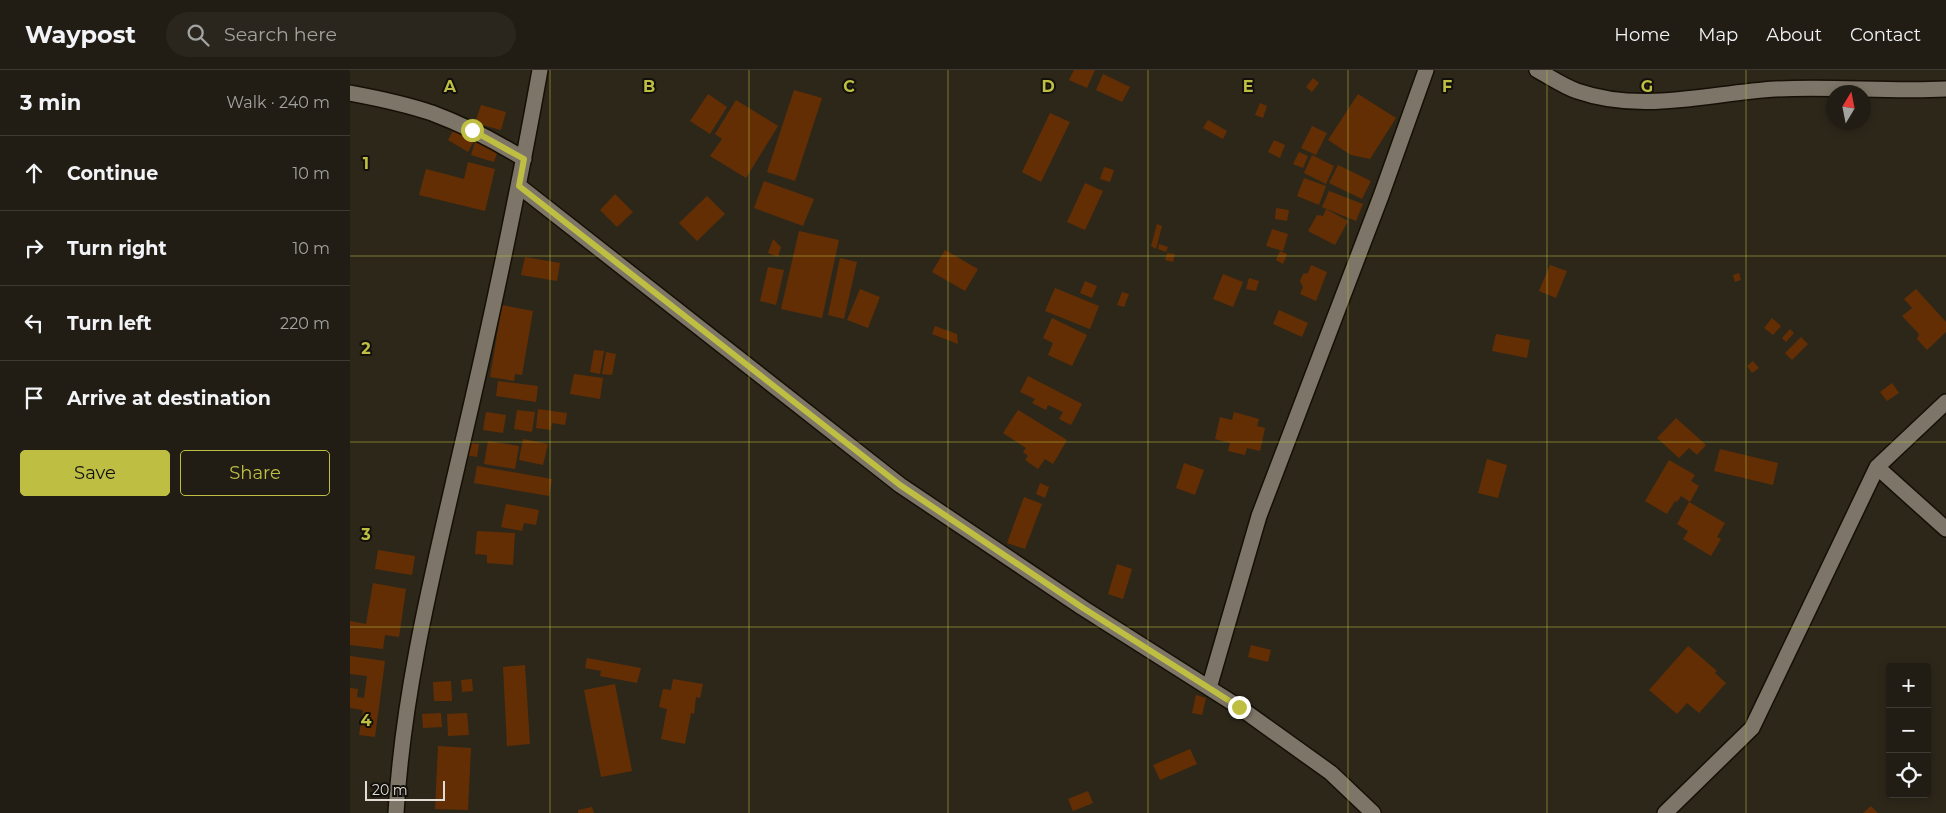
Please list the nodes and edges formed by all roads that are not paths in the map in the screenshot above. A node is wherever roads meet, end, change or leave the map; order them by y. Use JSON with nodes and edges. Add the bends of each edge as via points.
{"nodes":[{"id":1,"x":540,"y":70,"type":"edge"},
{"id":2,"x":1426,"y":70,"type":"edge"},
{"id":3,"x":1537,"y":70,"type":"edge"},
{"id":4,"x":1946,"y":89,"type":"edge"},
{"id":5,"x":350,"y":93,"type":"edge"},
{"id":6,"x":524,"y":159,"type":"junction"},
{"id":7,"x":519,"y":186,"type":"junction"},
{"id":8,"x":1946,"y":402,"type":"edge"},
{"id":9,"x":1877,"y":467,"type":"junction"},
{"id":10,"x":1946,"y":530,"type":"edge"},
{"id":11,"x":1209,"y":688,"type":"junction"},
{"id":12,"x":396,"y":813,"type":"edge"},
{"id":13,"x":1373,"y":813,"type":"edge"},
{"id":14,"x":1666,"y":813,"type":"edge"}],
"edges":[{"from":1,"to":6,"type":"street"},
{"from":2,"to":11,"type":"street","via":[[1259,516]]},
{"from":3,"to":4,"type":"street","via":[[1576,91],[1627,102],[1699,99],[1776,89]]},
{"from":5,"to":6,"type":"street","via":[[431,113],[472,130]]},
{"from":6,"to":7,"type":"street"},
{"from":7,"to":11,"type":"street","via":[[900,485]]},
{"from":7,"to":12,"type":"street","via":[[421,626],[398,776]]},
{"from":8,"to":9,"type":"street"},
{"from":9,"to":10,"type":"street"},
{"from":9,"to":14,"type":"street","via":[[1752,728]]},
{"from":11,"to":13,"type":"street","via":[[1331,773]]}]}
